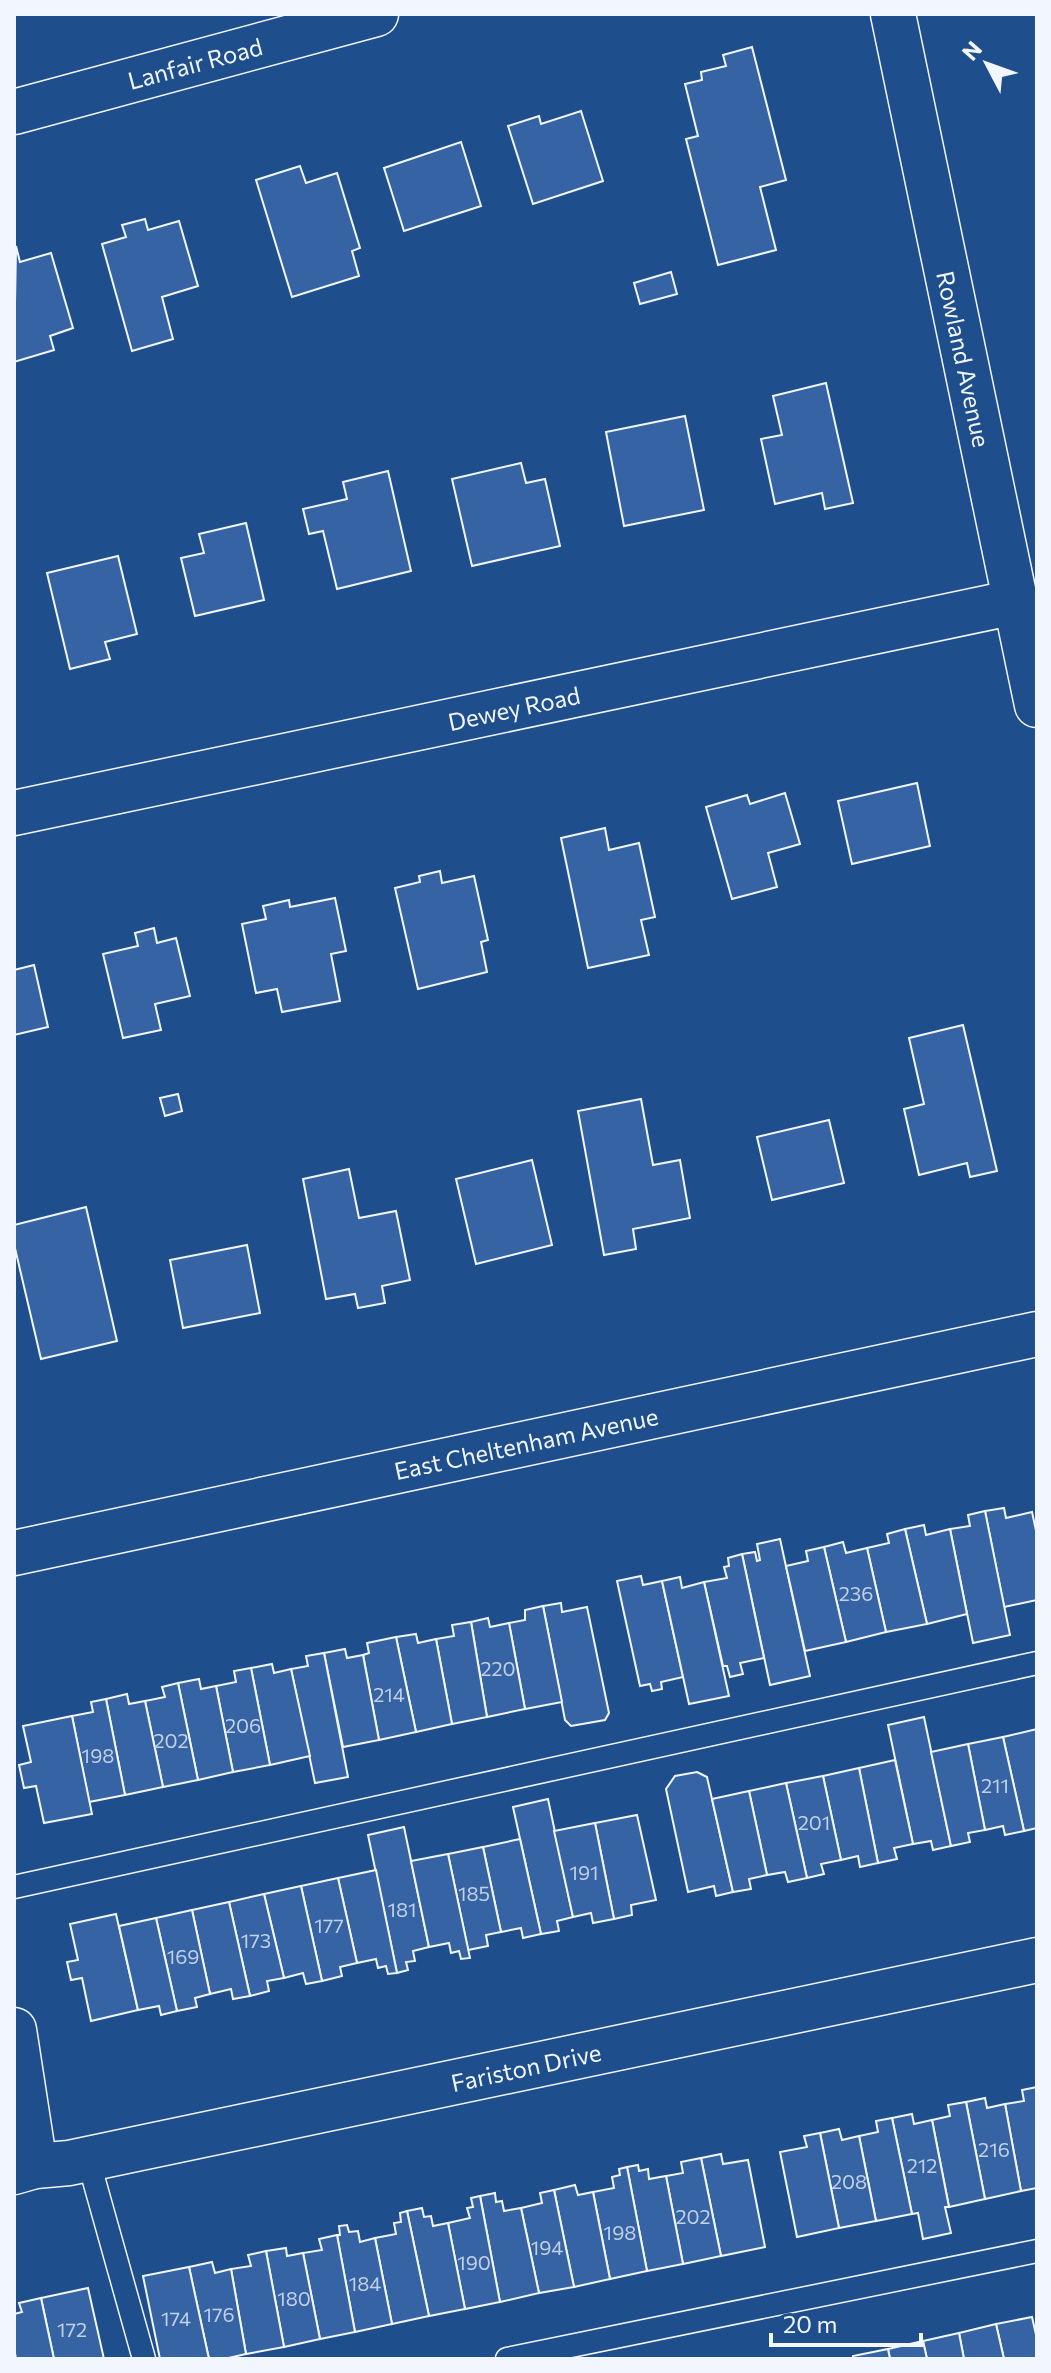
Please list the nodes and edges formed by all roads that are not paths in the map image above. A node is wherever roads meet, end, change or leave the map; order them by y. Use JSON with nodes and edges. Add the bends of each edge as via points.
{"nodes":[{"id":1,"x":376,"y":14,"type":"edge"},
{"id":2,"x":893,"y":14,"type":"edge"},
{"id":3,"x":14,"y":112,"type":"edge"},
{"id":4,"x":1015,"y":602,"type":"junction"},
{"id":5,"x":1037,"y":705,"type":"edge"},
{"id":6,"x":14,"y":813,"type":"edge"},
{"id":7,"x":1037,"y":1334,"type":"edge"},
{"id":8,"x":14,"y":1553,"type":"edge"},
{"id":9,"x":1037,"y":1663,"type":"edge"},
{"id":10,"x":14,"y":1887,"type":"edge"},
{"id":11,"x":1037,"y":1960,"type":"edge"},
{"id":12,"x":14,"y":2030,"type":"edge"},
{"id":13,"x":88,"y":2159,"type":"junction"},
{"id":14,"x":25,"y":2169,"type":"edge"},
{"id":15,"x":1037,"y":2251,"type":"edge"},
{"id":16,"x":144,"y":2359,"type":"edge"},
{"id":17,"x":507,"y":2359,"type":"edge"}],
"edges":[{"from":1,"to":3,"type":"main road","name":"Lanfair Road"},
{"from":2,"to":4,"type":"main road","name":"Rowland Avenue"},
{"from":4,"to":5,"type":"main road","name":"Rowland Avenue"},
{"from":4,"to":6,"type":"main road","name":"Dewey Road"},
{"from":7,"to":8,"type":"main road","name":"East Cheltenham Avenue"},
{"from":9,"to":10,"type":"lane"},
{"from":11,"to":13,"type":"main road","name":"Fariston Drive"},
{"from":12,"to":14,"type":"main road"},
{"from":13,"to":14,"type":"main road","name":"Fariston Drive"},
{"from":13,"to":16,"type":"lane"},
{"from":15,"to":17,"type":"lane"}]}
